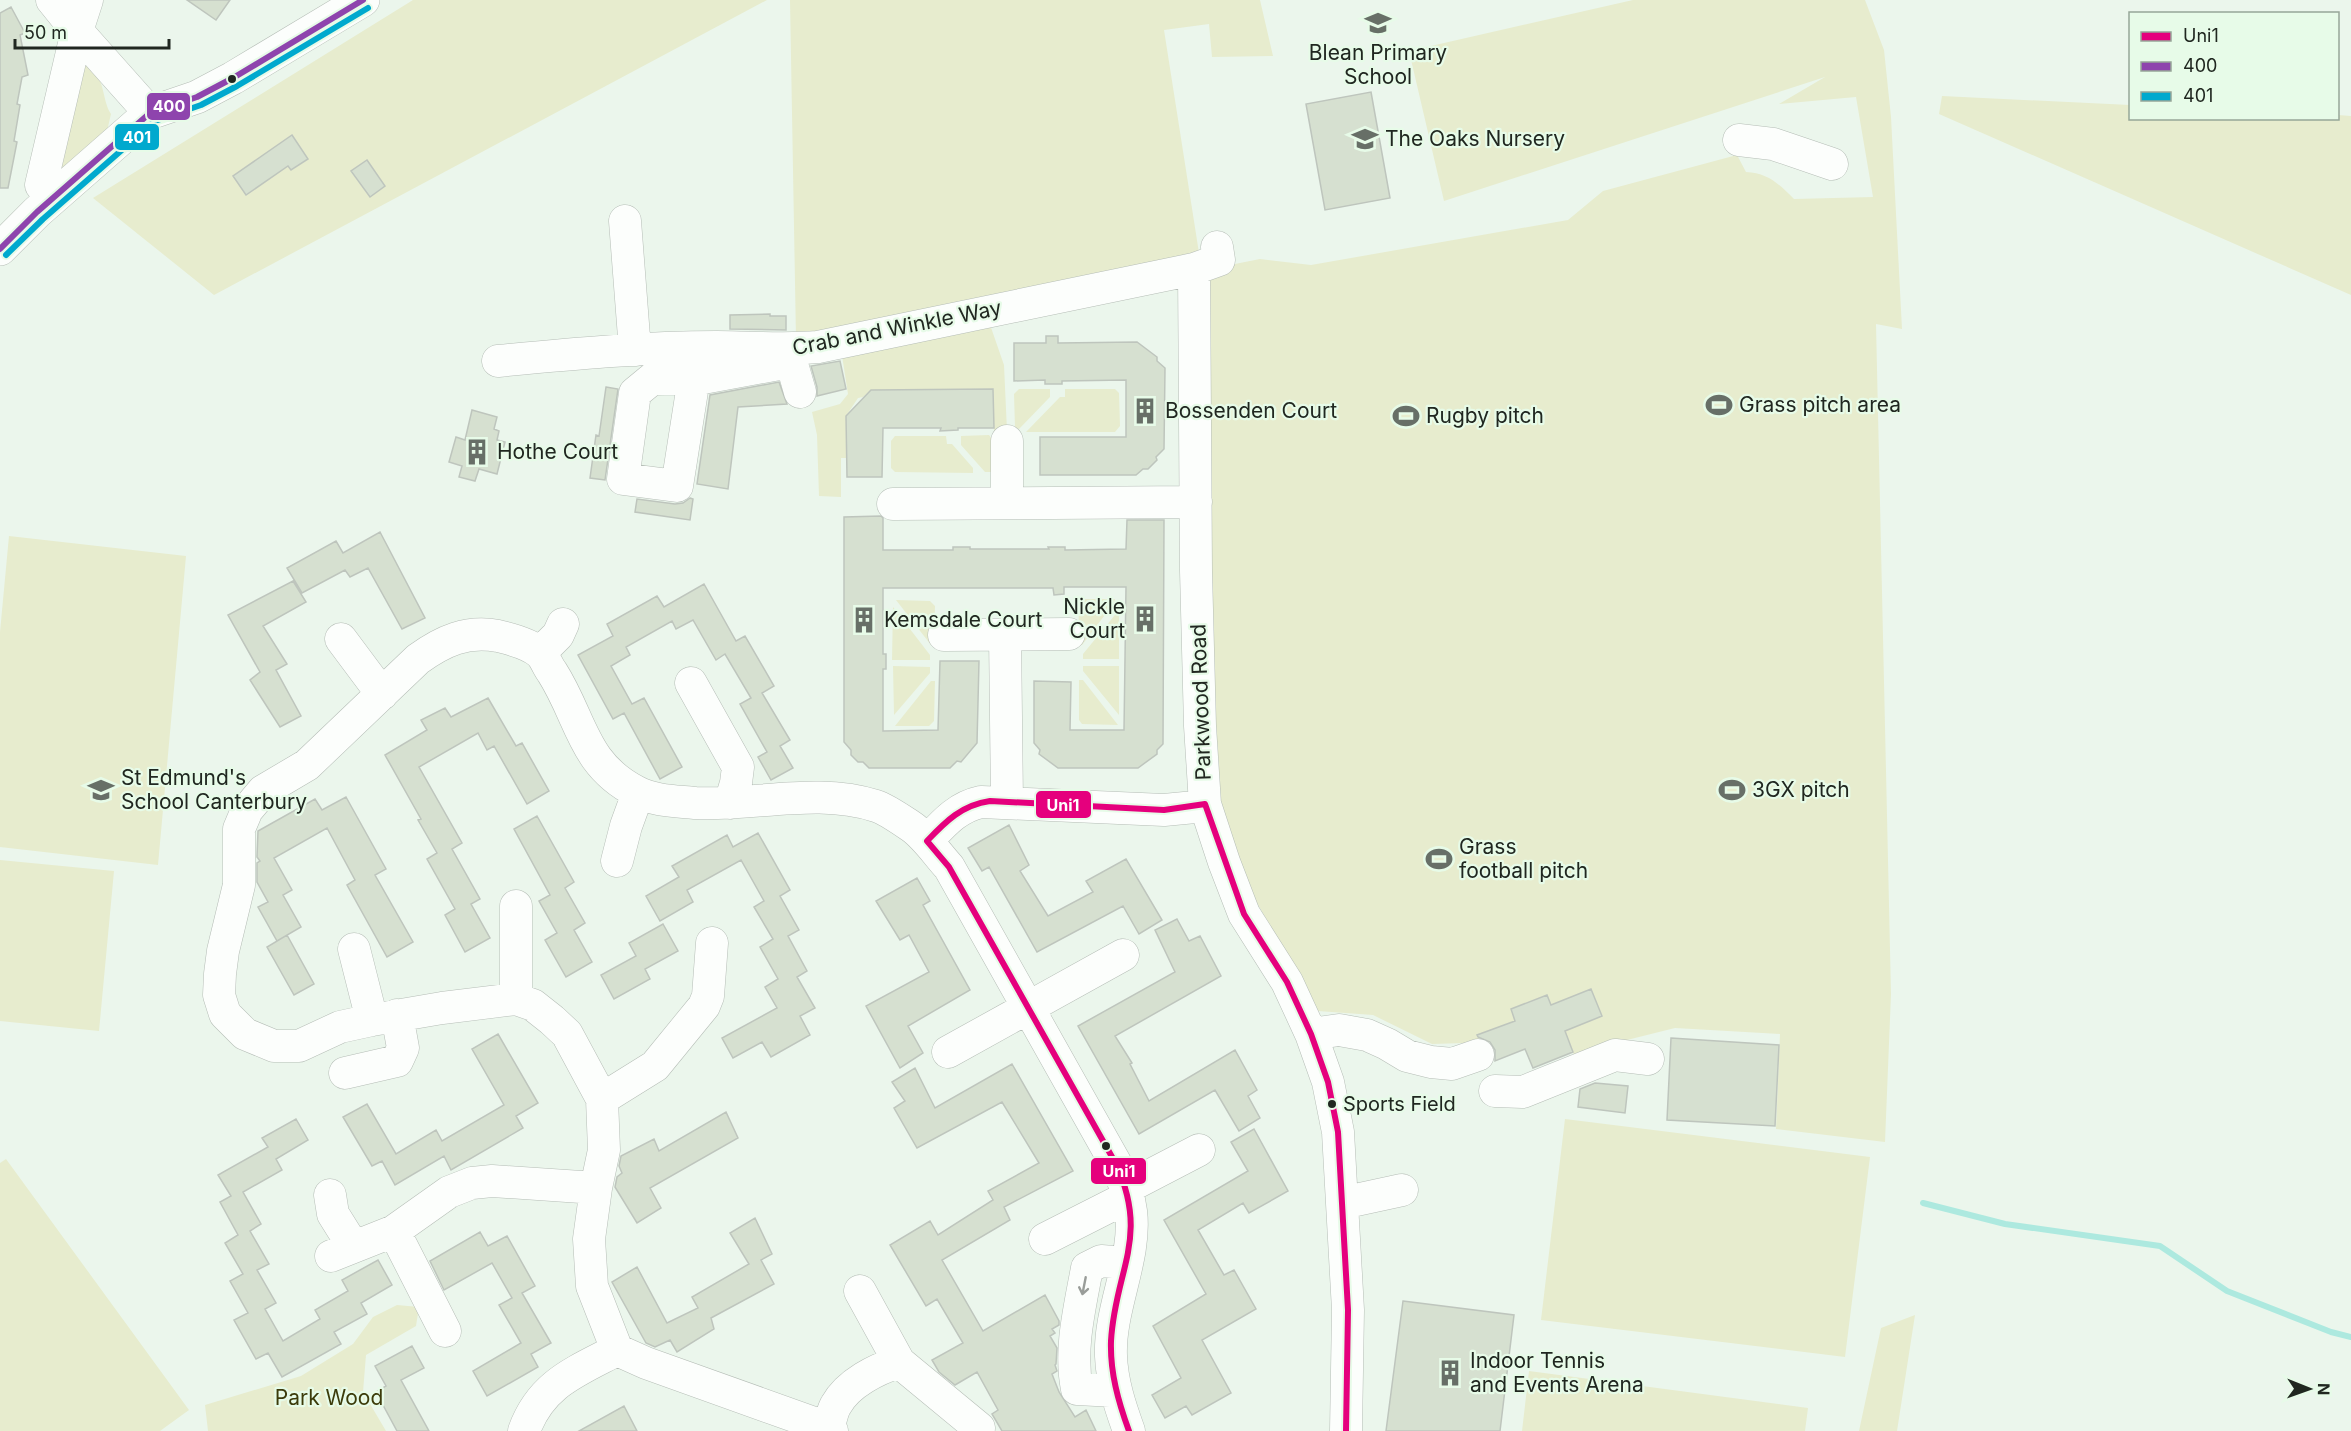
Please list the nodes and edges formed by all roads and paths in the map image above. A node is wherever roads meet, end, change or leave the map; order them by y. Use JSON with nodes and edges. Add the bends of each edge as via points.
{"nodes":[{"id":1,"x":52,"y":0,"type":"edge"},
{"id":2,"x":87,"y":0,"type":"edge"},
{"id":3,"x":363,"y":0,"type":"edge"},
{"id":4,"x":76,"y":31,"type":"junction"},
{"id":5,"x":150,"y":113,"type":"junction"},
{"id":6,"x":1739,"y":140,"type":"dead end"},
{"id":7,"x":1832,"y":164,"type":"dead end"},
{"id":8,"x":41,"y":185,"type":"dead end"},
{"id":9,"x":625,"y":221,"type":"dead end"},
{"id":10,"x":3,"y":241,"type":"edge"},
{"id":11,"x":1210,"y":259,"type":"joint"},
{"id":12,"x":616,"y":354,"type":"junction"},
{"id":13,"x":790,"y":356,"type":"junction"},
{"id":14,"x":498,"y":361,"type":"dead end"},
{"id":15,"x":694,"y":378,"type":"dead end"},
{"id":16,"x":800,"y":392,"type":"dead end"},
{"id":17,"x":1007,"y":441,"type":"dead end"},
{"id":18,"x":1007,"y":502,"type":"junction"},
{"id":19,"x":1196,"y":502,"type":"junction"},
{"id":20,"x":893,"y":504,"type":"dead end"},
{"id":21,"x":562,"y":624,"type":"dead end"},
{"id":22,"x":1005,"y":634,"type":"junction"},
{"id":23,"x":1069,"y":634,"type":"dead end"},
{"id":24,"x":944,"y":635,"type":"dead end"},
{"id":25,"x":342,"y":639,"type":"dead end"},
{"id":26,"x":540,"y":653,"type":"junction"},
{"id":27,"x":691,"y":683,"type":"dead end"},
{"id":28,"x":382,"y":694,"type":"junction"},
{"id":29,"x":638,"y":793,"type":"junction"},
{"id":30,"x":1007,"y":802,"type":"junction"},
{"id":31,"x":730,"y":804,"type":"junction"},
{"id":32,"x":1205,"y":804,"type":"junction"},
{"id":33,"x":927,"y":841,"type":"junction"},
{"id":34,"x":617,"y":861,"type":"dead end"},
{"id":35,"x":516,"y":906,"type":"dead end"},
{"id":36,"x":712,"y":943,"type":"dead end"},
{"id":37,"x":354,"y":949,"type":"dead end"},
{"id":38,"x":1123,"y":956,"type":"dead end"},
{"id":39,"x":516,"y":999,"type":"junction"},
{"id":40,"x":1027,"y":1008,"type":"junction"},
{"id":41,"x":385,"y":1017,"type":"junction"},
{"id":42,"x":1311,"y":1034,"type":"junction"},
{"id":43,"x":948,"y":1052,"type":"dead end"},
{"id":44,"x":1478,"y":1055,"type":"dead end"},
{"id":45,"x":1648,"y":1059,"type":"dead end"},
{"id":46,"x":345,"y":1073,"type":"dead end"},
{"id":47,"x":1495,"y":1091,"type":"dead end"},
{"id":48,"x":602,"y":1099,"type":"junction"},
{"id":49,"x":1199,"y":1150,"type":"dead end"},
{"id":50,"x":596,"y":1188,"type":"junction"},
{"id":51,"x":1402,"y":1190,"type":"dead end"},
{"id":52,"x":1128,"y":1194,"type":"junction"},
{"id":53,"x":330,"y":1196,"type":"dead end"},
{"id":54,"x":1342,"y":1203,"type":"junction"},
{"id":55,"x":394,"y":1231,"type":"junction"},
{"id":56,"x":1045,"y":1239,"type":"dead end"},
{"id":57,"x":860,"y":1291,"type":"dead end"},
{"id":58,"x":446,"y":1331,"type":"dead end"},
{"id":59,"x":617,"y":1350,"type":"junction"},
{"id":60,"x":899,"y":1362,"type":"junction"},
{"id":61,"x":979,"y":1428,"type":"dead end"},
{"id":62,"x":830,"y":1429,"type":"edge"},
{"id":63,"x":524,"y":1431,"type":"edge"},
{"id":64,"x":1128,"y":1431,"type":"edge"},
{"id":65,"x":1346,"y":1431,"type":"edge"}],
"edges":[{"from":1,"to":4,"type":"street"},
{"from":2,"to":4,"type":"street"},
{"from":3,"to":5,"type":"main road","via":[[233,78],[197,97]]},
{"from":4,"to":5,"type":"street"},
{"from":4,"to":8,"type":"street"},
{"from":5,"to":10,"type":"main road"},
{"from":6,"to":7,"type":"street","via":[[1773,144]]},
{"from":9,"to":12,"type":"street"},
{"from":11,"to":13,"type":"street","name":"Crab and Winkle Way"},
{"from":11,"to":19,"type":"street","name":"Parkwood Road"},
{"from":12,"to":13,"type":"street","name":"Crab and Winkle Way","via":[[717,347]]},
{"from":12,"to":14,"type":"street","name":"Crab and Winkle Way"},
{"from":13,"to":15,"type":"street"},
{"from":13,"to":16,"type":"street"},
{"from":17,"to":18,"type":"street"},
{"from":18,"to":19,"type":"street"},
{"from":18,"to":20,"type":"street"},
{"from":19,"to":32,"type":"street","name":"Parkwood Road"},
{"from":21,"to":26,"type":"street","via":[[558,635]]},
{"from":22,"to":23,"type":"street"},
{"from":22,"to":24,"type":"street"},
{"from":22,"to":30,"type":"street"},
{"from":25,"to":28,"type":"street"},
{"from":26,"to":28,"type":"street","via":[[509,638],[462,635],[439,644],[418,659]]},
{"from":26,"to":29,"type":"street","via":[[562,688],[588,749],[610,774]]},
{"from":27,"to":31,"type":"street","via":[[738,767]]},
{"from":28,"to":41,"type":"street","via":[[308,765],[263,791],[247,810],[239,829],[239,885],[219,995],[225,1014],[245,1034],[274,1046],[299,1046],[340,1027]]},
{"from":29,"to":31,"type":"street","via":[[671,801]]},
{"from":29,"to":34,"type":"street"},
{"from":30,"to":32,"type":"street","via":[[1164,810]]},
{"from":30,"to":33,"type":"street","via":[[970,804],[951,816]]},
{"from":31,"to":33,"type":"street","via":[[818,798],[859,802],[879,807]]},
{"from":32,"to":42,"type":"street","name":"Parkwood Road","via":[[1244,914],[1277,963]]},
{"from":33,"to":40,"type":"street","via":[[949,867]]},
{"from":35,"to":39,"type":"street"},
{"from":36,"to":48,"type":"street","via":[[715,995],[655,1066]]},
{"from":37,"to":41,"type":"street"},
{"from":38,"to":40,"type":"street"},
{"from":39,"to":41,"type":"street"},
{"from":39,"to":48,"type":"street","via":[[533,1005],[567,1034]]},
{"from":40,"to":43,"type":"street"},
{"from":40,"to":52,"type":"street","via":[[1116,1164]]},
{"from":41,"to":46,"type":"street","via":[[403,1048],[397,1061]]},
{"from":42,"to":44,"type":"street","via":[[1339,1030],[1367,1035],[1407,1056],[1431,1062],[1452,1064]]},
{"from":42,"to":54,"type":"street","name":"Parkwood Road","via":[[1328,1082],[1338,1132]]},
{"from":45,"to":47,"type":"street","via":[[1615,1055],[1523,1092]]},
{"from":48,"to":50,"type":"street","via":[[604,1150]]},
{"from":49,"to":52,"type":"street"},
{"from":50,"to":55,"type":"street","via":[[472,1182],[449,1192]]},
{"from":50,"to":59,"type":"street","via":[[589,1239],[592,1286]]},
{"from":51,"to":54,"type":"street"},
{"from":52,"to":56,"type":"street"},
{"from":52,"to":64,"type":"street","via":[[1132,1213],[1130,1244],[1112,1326],[1111,1355],[1115,1390]]},
{"from":53,"to":55,"type":"street","via":[[342,1251]]},
{"from":54,"to":65,"type":"street","name":"Parkwood Road","via":[[1348,1310]]},
{"from":55,"to":58,"type":"street"},
{"from":57,"to":60,"type":"street"},
{"from":59,"to":62,"type":"street"},
{"from":59,"to":63,"type":"street","via":[[546,1392]]},
{"from":60,"to":61,"type":"street"},
{"from":60,"to":62,"type":"street","via":[[879,1368],[857,1383],[836,1404]]}]}
